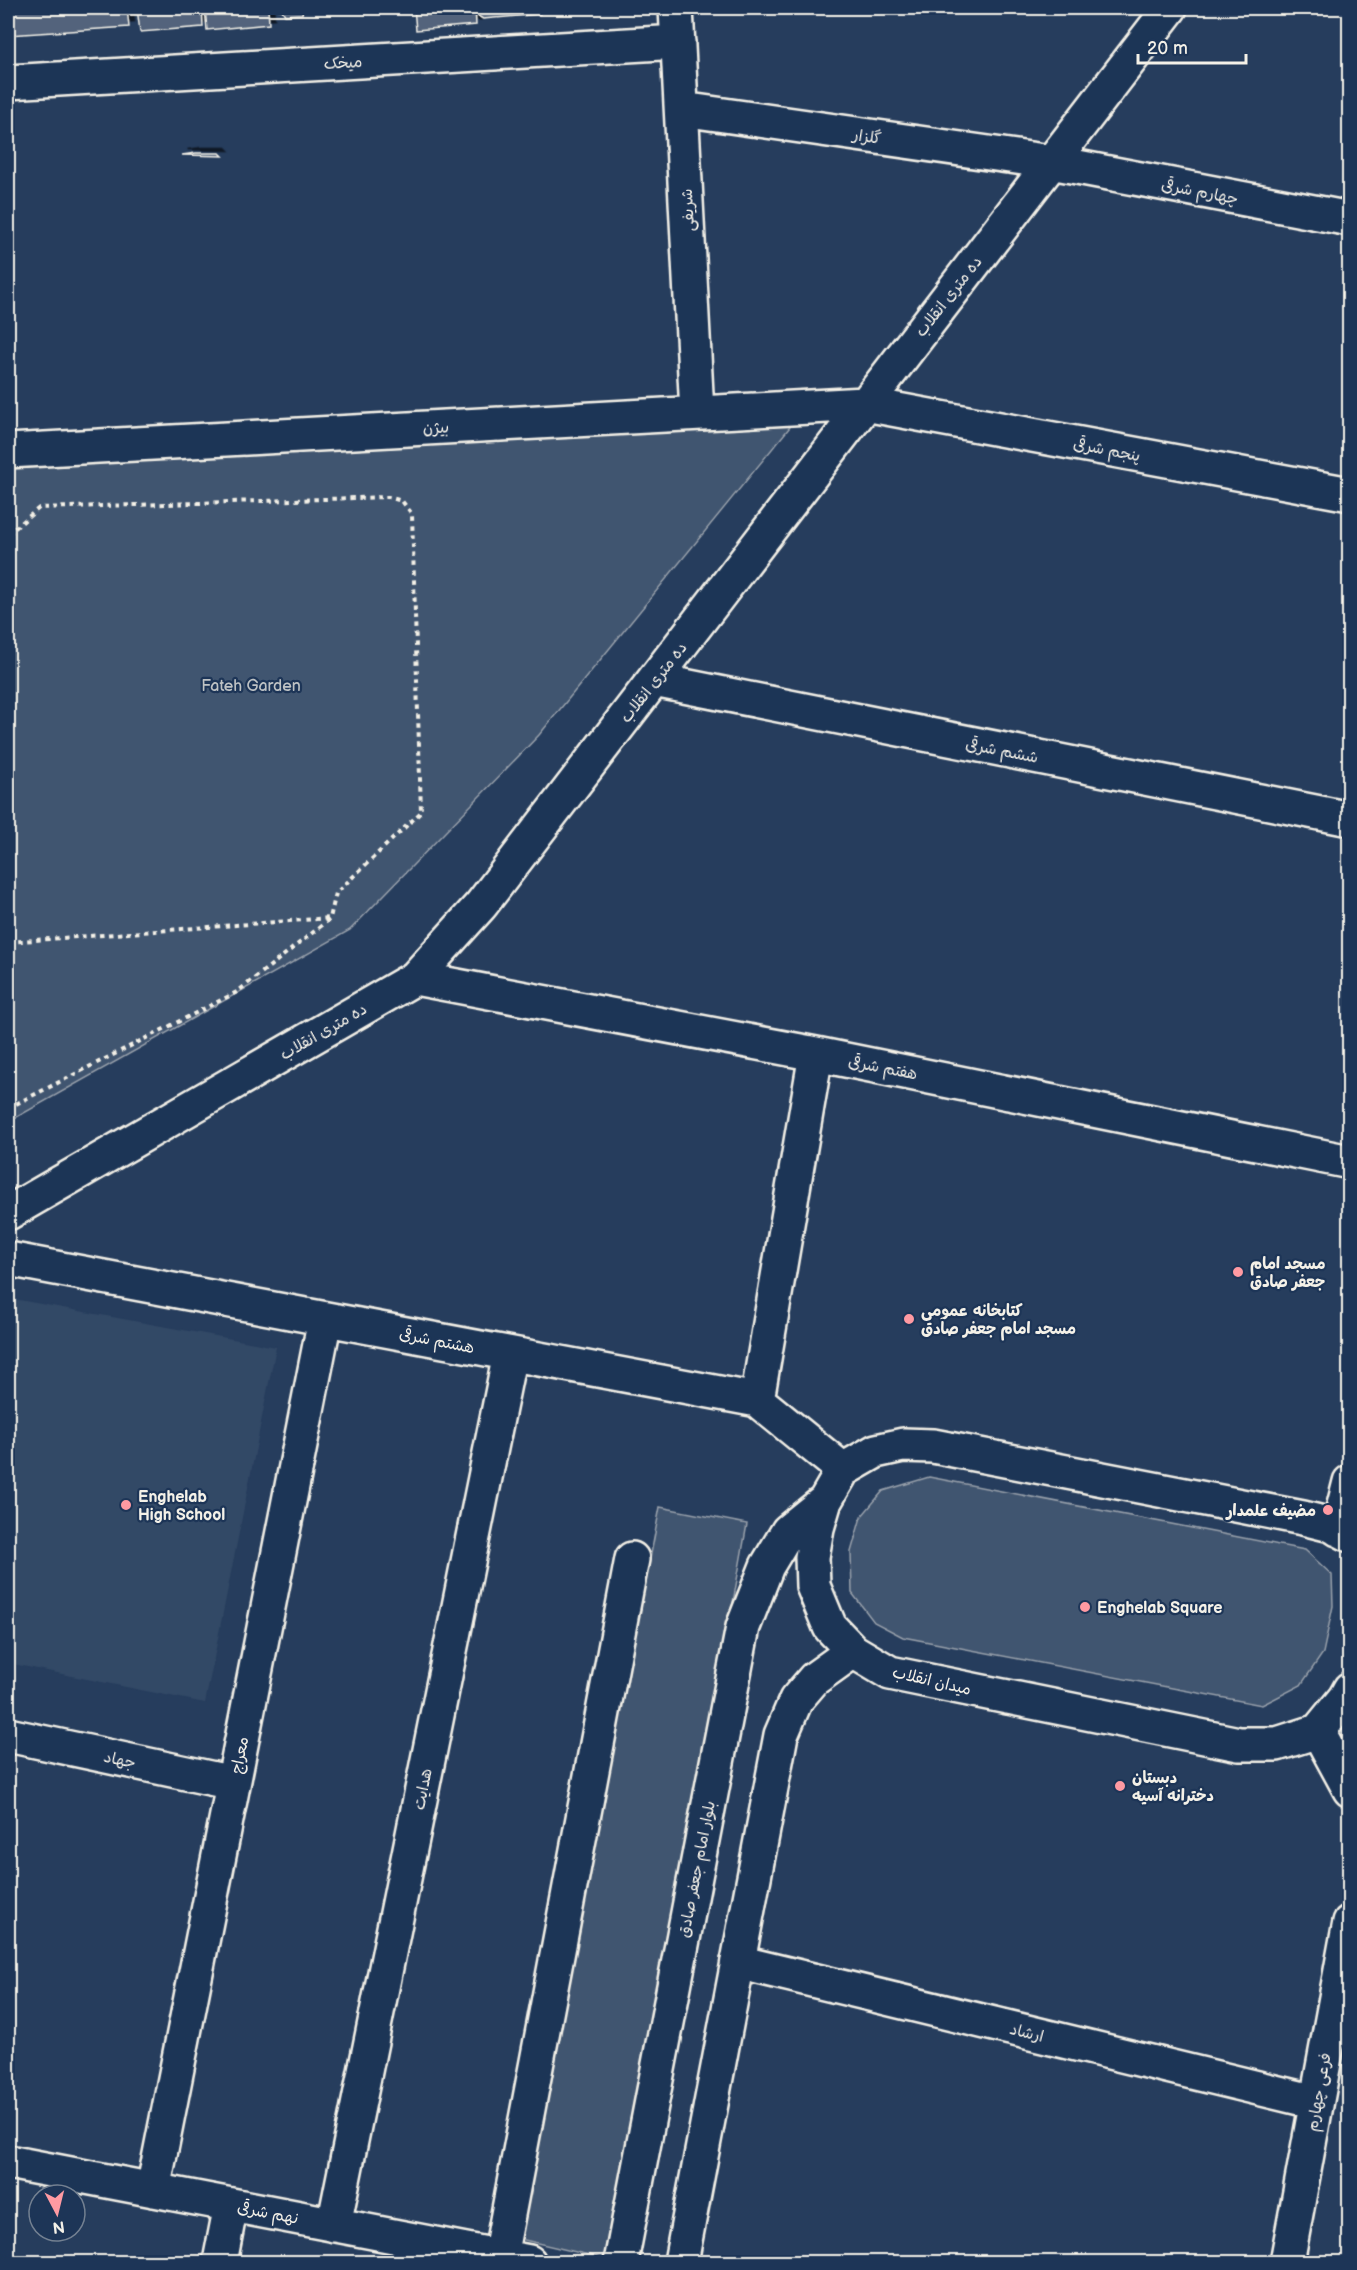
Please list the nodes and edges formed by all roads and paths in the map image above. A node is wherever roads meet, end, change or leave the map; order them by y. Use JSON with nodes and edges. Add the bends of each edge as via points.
{"nodes":[{"id":1,"x":676,"y":8,"type":"edge"},
{"id":2,"x":1170,"y":8,"type":"edge"},
{"id":3,"x":678,"y":42,"type":"junction"},
{"id":4,"x":8,"y":82,"type":"edge"},
{"id":5,"x":682,"y":109,"type":"junction"},
{"id":6,"x":1051,"y":162,"type":"junction"},
{"id":7,"x":1350,"y":219,"type":"edge"},
{"id":8,"x":865,"y":404,"type":"junction"},
{"id":9,"x":697,"y":413,"type":"junction"},
{"id":10,"x":8,"y":452,"type":"edge"},
{"id":11,"x":1350,"y":494,"type":"edge"},
{"id":12,"x":8,"y":534,"type":"edge"},
{"id":13,"x":654,"y":680,"type":"junction"},
{"id":14,"x":1350,"y":819,"type":"edge"},
{"id":15,"x":330,"y":918,"type":"junction"},
{"id":16,"x":8,"y":942,"type":"edge"},
{"id":17,"x":415,"y":978,"type":"junction"},
{"id":18,"x":816,"y":1054,"type":"junction"},
{"id":19,"x":8,"y":1108,"type":"edge"},
{"id":20,"x":1350,"y":1162,"type":"edge"},
{"id":21,"x":8,"y":1213,"type":"edge"},
{"id":22,"x":8,"y":1259,"type":"edge"},
{"id":23,"x":325,"y":1319,"type":"junction"},
{"id":24,"x":510,"y":1354,"type":"junction"},
{"id":25,"x":757,"y":1400,"type":"junction"},
{"id":26,"x":843,"y":1470,"type":"junction"},
{"id":27,"x":1350,"y":1482,"type":"edge"},
{"id":28,"x":825,"y":1501,"type":"junction"},
{"id":29,"x":1344,"y":1532,"type":"edge"},
{"id":30,"x":632,"y":1559,"type":"dead end"},
{"id":31,"x":853,"y":1651,"type":"junction"},
{"id":32,"x":1350,"y":1689,"type":"edge"},
{"id":33,"x":1317,"y":1731,"type":"junction"},
{"id":34,"x":8,"y":1735,"type":"edge"},
{"id":35,"x":233,"y":1783,"type":"junction"},
{"id":36,"x":1350,"y":1790,"type":"edge"},
{"id":37,"x":1350,"y":1922,"type":"edge"},
{"id":38,"x":738,"y":1962,"type":"junction"},
{"id":39,"x":1316,"y":2102,"type":"junction"},
{"id":40,"x":8,"y":2162,"type":"edge"},
{"id":41,"x":153,"y":2190,"type":"junction"},
{"id":42,"x":231,"y":2205,"type":"junction"},
{"id":43,"x":334,"y":2225,"type":"junction"},
{"id":44,"x":514,"y":2260,"type":"edge"},
{"id":45,"x":220,"y":2262,"type":"edge"},
{"id":46,"x":621,"y":2262,"type":"edge"},
{"id":47,"x":681,"y":2262,"type":"edge"},
{"id":48,"x":1287,"y":2262,"type":"edge"}],
"edges":[{"from":1,"to":3,"type":"street","name":"شریفی"},
{"from":2,"to":6,"type":"street","name":"ده متری انقلاب"},
{"from":3,"to":4,"type":"street","name":"میخک"},
{"from":3,"to":5,"type":"street","name":"شریفی"},
{"from":5,"to":6,"type":"street","name":"گلزار"},
{"from":5,"to":9,"type":"street","name":"شریفی"},
{"from":6,"to":7,"type":"street","name":"چهارم شرقی"},
{"from":6,"to":8,"type":"street","name":"ده متری انقلاب"},
{"from":8,"to":9,"type":"street","name":"بیژن"},
{"from":8,"to":11,"type":"street","name":"پنجم شرقی"},
{"from":8,"to":13,"type":"street","name":"ده متری انقلاب"},
{"from":9,"to":10,"type":"street","name":"بیژن"},
{"from":12,"to":15,"type":"path","via":[[39,508],[388,497],[402,501],[412,514],[421,812],[336,893]]},
{"from":13,"to":14,"type":"street","name":"ششم شرقی"},
{"from":13,"to":17,"type":"street","name":"ده متری انقلاب","via":[[481,905]]},
{"from":15,"to":16,"type":"path"},
{"from":15,"to":19,"type":"path","via":[[237,993]]},
{"from":17,"to":18,"type":"street","name":"هفتم شرقی"},
{"from":17,"to":21,"type":"street","name":"ده متری انقلاب"},
{"from":18,"to":20,"type":"street","name":"هفتم شرقی"},
{"from":18,"to":25,"type":"street"},
{"from":22,"to":23,"type":"street","name":"هشتم شرقی"},
{"from":23,"to":24,"type":"street","name":"هشتم شرقی"},
{"from":23,"to":35,"type":"street","name":"معراج"},
{"from":24,"to":25,"type":"street","name":"هشتم شرقی"},
{"from":24,"to":43,"type":"street","name":"هدایت"},
{"from":25,"to":26,"type":"street","name":"هشتم شرقی"},
{"from":26,"to":28,"type":"street","name":"میدان انقلاب"},
{"from":26,"to":29,"type":"street","name":"میدان انقلاب","via":[[876,1451],[903,1445],[933,1446],[1303,1518]]},
{"from":27,"to":29,"type":"street"},
{"from":28,"to":31,"type":"street","name":"میدان انقلاب","via":[[812,1557],[813,1586],[830,1628]]},
{"from":28,"to":46,"type":"street","name":"بلوار امام جعفر صادق","via":[[788,1531],[767,1566],[743,1627]]},
{"from":30,"to":44,"type":"street"},
{"from":31,"to":33,"type":"street","name":"میدان انقلاب","via":[[890,1672],[1239,1744],[1277,1744]]},
{"from":31,"to":38,"type":"street","via":[[814,1679],[796,1700],[782,1735]]},
{"from":32,"to":33,"type":"street"},
{"from":33,"to":36,"type":"street"},
{"from":34,"to":35,"type":"street","name":"جهاد"},
{"from":35,"to":41,"type":"street","name":"معراج"},
{"from":37,"to":39,"type":"street","name":"فرعی چهارم"},
{"from":38,"to":39,"type":"street","name":"ارشاد"},
{"from":38,"to":47,"type":"street"},
{"from":39,"to":48,"type":"street","name":"فرعی چهارم"},
{"from":40,"to":41,"type":"street","name":"نهم شرقی"},
{"from":41,"to":42,"type":"street","name":"نهم شرقی"},
{"from":42,"to":43,"type":"street","name":"نهم شرقی"},
{"from":42,"to":45,"type":"street"},
{"from":43,"to":44,"type":"street","name":"نهم شرقی"}]}
